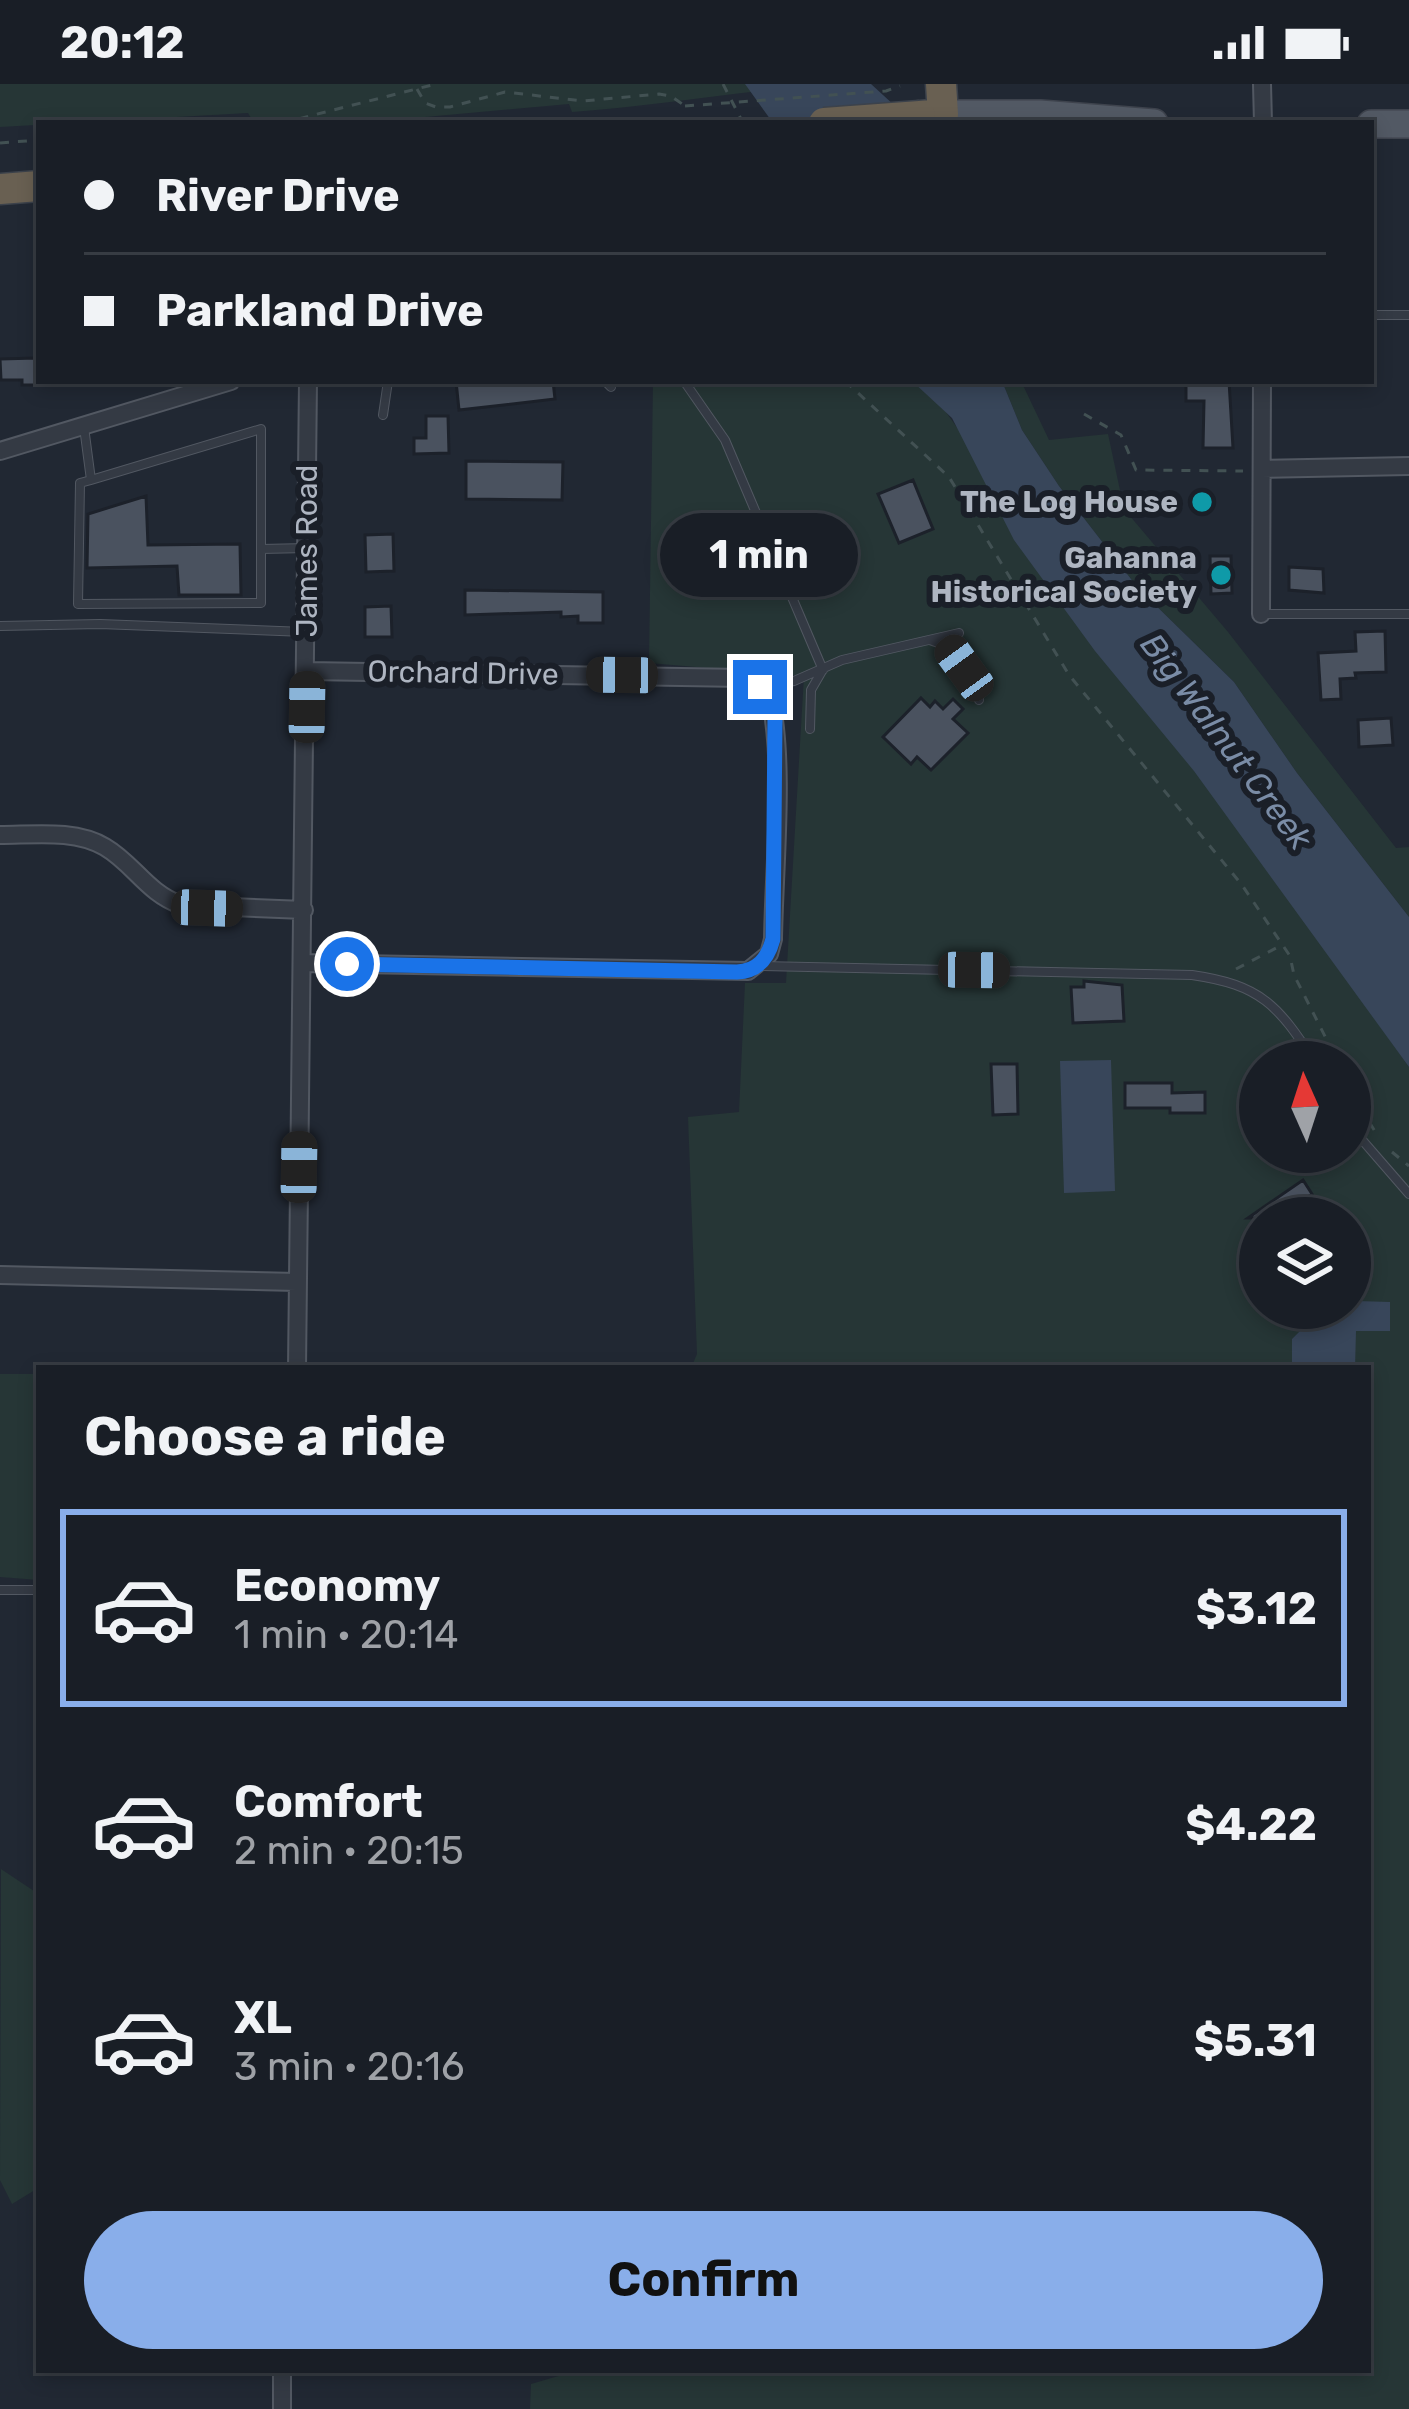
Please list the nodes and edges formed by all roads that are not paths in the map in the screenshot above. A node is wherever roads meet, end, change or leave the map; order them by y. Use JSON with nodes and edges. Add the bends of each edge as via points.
{"nodes":[{"id":1,"x":1262,"y":84,"type":"edge"},
{"id":2,"x":935,"y":105,"type":"edge"},
{"id":3,"x":842,"y":120,"type":"edge"},
{"id":4,"x":1098,"y":120,"type":"edge"},
{"id":5,"x":1263,"y":120,"type":"edge"},
{"id":6,"x":1374,"y":124,"type":"edge"},
{"id":7,"x":1409,"y":124,"type":"edge"},
{"id":8,"x":36,"y":186,"type":"edge"},
{"id":9,"x":0,"y":189,"type":"edge"},
{"id":10,"x":1374,"y":315,"type":"edge"},
{"id":11,"x":1409,"y":315,"type":"edge"},
{"id":12,"x":221,"y":384,"type":"edge"},
{"id":13,"x":308,"y":384,"type":"edge"},
{"id":14,"x":387,"y":384,"type":"edge"},
{"id":15,"x":686,"y":384,"type":"edge"},
{"id":16,"x":1262,"y":384,"type":"edge"},
{"id":17,"x":382,"y":415,"type":"dead end"},
{"id":18,"x":84,"y":426,"type":"junction"},
{"id":19,"x":0,"y":451,"type":"edge"},
{"id":20,"x":1409,"y":466,"type":"edge"},
{"id":21,"x":1252,"y":470,"type":"junction"},
{"id":22,"x":91,"y":480,"type":"junction"},
{"id":23,"x":307,"y":548,"type":"junction"},
{"id":24,"x":261,"y":549,"type":"junction"},
{"id":25,"x":1262,"y":614,"type":"joint"},
{"id":26,"x":1409,"y":614,"type":"edge"},
{"id":27,"x":0,"y":626,"type":"edge"},
{"id":28,"x":307,"y":632,"type":"junction"},
{"id":29,"x":959,"y":633,"type":"dead end"},
{"id":30,"x":929,"y":640,"type":"junction"},
{"id":31,"x":823,"y":670,"type":"junction"},
{"id":32,"x":307,"y":671,"type":"junction"},
{"id":33,"x":760,"y":687,"type":"junction"},
{"id":34,"x":979,"y":700,"type":"dead end"},
{"id":35,"x":810,"y":729,"type":"dead end"},
{"id":36,"x":0,"y":835,"type":"edge"},
{"id":37,"x":304,"y":910,"type":"junction"},
{"id":38,"x":303,"y":964,"type":"junction"},
{"id":39,"x":758,"y":966,"type":"junction"},
{"id":40,"x":1301,"y":1041,"type":"edge"},
{"id":41,"x":1371,"y":1150,"type":"edge"},
{"id":42,"x":1409,"y":1194,"type":"edge"},
{"id":43,"x":0,"y":1275,"type":"edge"},
{"id":44,"x":298,"y":1282,"type":"junction"},
{"id":45,"x":297,"y":1365,"type":"edge"},
{"id":46,"x":0,"y":1590,"type":"edge"},
{"id":47,"x":36,"y":1590,"type":"edge"},
{"id":48,"x":282,"y":2373,"type":"edge"},
{"id":49,"x":282,"y":2409,"type":"edge"}],
"edges":[{"from":1,"to":5,"type":"street"},
{"from":2,"to":3,"type":"highway","bridge":true},
{"from":2,"to":4,"type":"main road"},
{"from":6,"to":7,"type":"main road"},
{"from":8,"to":9,"type":"highway"},
{"from":10,"to":11,"type":"lane"},
{"from":12,"to":18,"type":"street"},
{"from":13,"to":23,"type":"street","name":"James Road"},
{"from":14,"to":17,"type":"lane"},
{"from":15,"to":31,"type":"lane","via":[[724,440]]},
{"from":16,"to":21,"type":"street"},
{"from":18,"to":19,"type":"street"},
{"from":18,"to":22,"type":"lane"},
{"from":20,"to":21,"type":"street"},
{"from":21,"to":25,"type":"street"},
{"from":22,"to":24,"type":"lane","via":[[261,429]]},
{"from":22,"to":24,"type":"lane","via":[[80,483],[78,604],[261,603]]},
{"from":23,"to":24,"type":"lane"},
{"from":23,"to":28,"type":"street","name":"James Road"},
{"from":25,"to":26,"type":"lane"},
{"from":27,"to":28,"type":"lane"},
{"from":28,"to":32,"type":"street","name":"James Road"},
{"from":29,"to":30,"type":"lane"},
{"from":30,"to":31,"type":"lane"},
{"from":30,"to":34,"type":"lane","via":[[950,647]]},
{"from":31,"to":33,"type":"lane"},
{"from":31,"to":35,"type":"lane","via":[[811,691]]},
{"from":32,"to":33,"type":"street","name":"Orchard Drive","via":[[712,676]]},
{"from":32,"to":37,"type":"street","name":"James Road"},
{"from":33,"to":39,"type":"street","via":[[775,717],[775,781],[773,939]]},
{"from":36,"to":37,"type":"street","via":[[94,841],[181,904]]},
{"from":37,"to":38,"type":"street","name":"James Road"},
{"from":38,"to":39,"type":"street","via":[[737,972]]},
{"from":38,"to":44,"type":"street","name":"James Road"},
{"from":39,"to":40,"type":"lane","via":[[1219,979],[1262,997]]},
{"from":41,"to":42,"type":"lane"},
{"from":43,"to":44,"type":"street"},
{"from":44,"to":45,"type":"street","name":"James Road"},
{"from":46,"to":47,"type":"lane"},
{"from":48,"to":49,"type":"street"}]}
